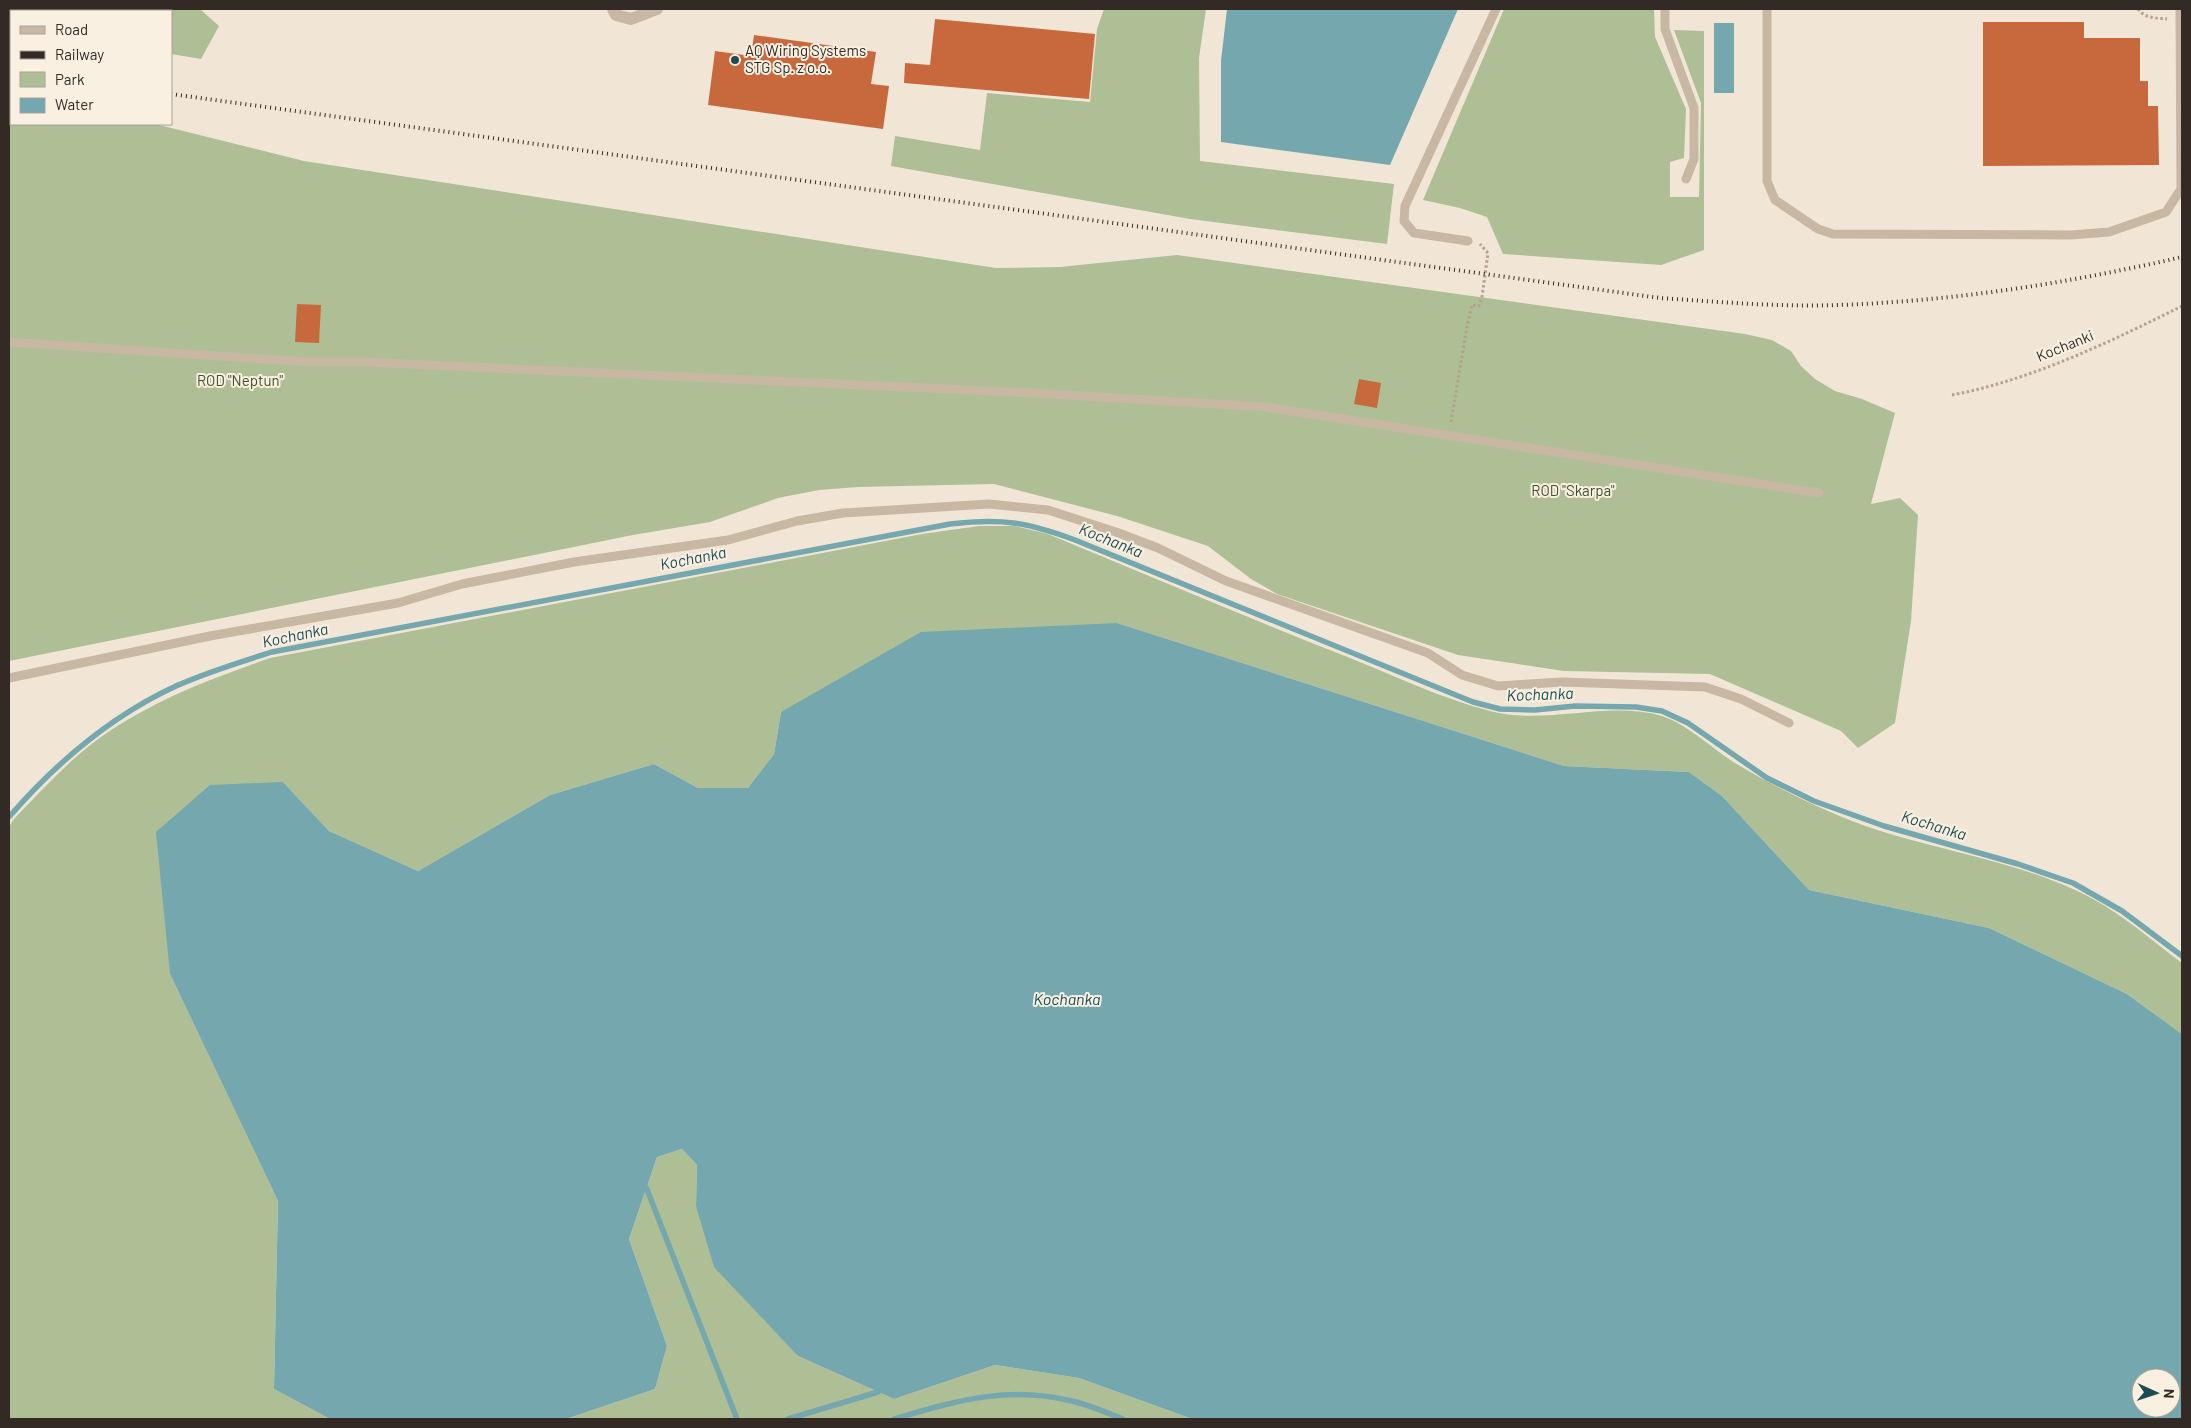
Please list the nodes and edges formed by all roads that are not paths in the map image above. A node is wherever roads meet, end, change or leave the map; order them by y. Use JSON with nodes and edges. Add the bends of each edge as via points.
{"nodes":[{"id":1,"x":657,"y":9,"type":"edge"},
{"id":2,"x":1496,"y":9,"type":"edge"},
{"id":3,"x":1665,"y":9,"type":"edge"},
{"id":4,"x":1767,"y":9,"type":"edge"},
{"id":5,"x":2180,"y":9,"type":"edge"},
{"id":6,"x":614,"y":12,"type":"edge"},
{"id":7,"x":2181,"y":98,"type":"edge"},
{"id":8,"x":1686,"y":179,"type":"dead end"},
{"id":9,"x":1468,"y":241,"type":"road end"},
{"id":10,"x":9,"y":342,"type":"edge"},
{"id":11,"x":1819,"y":493,"type":"dead end"},
{"id":12,"x":9,"y":678,"type":"edge"},
{"id":13,"x":1789,"y":723,"type":"dead end"}],
"edges":[{"from":1,"to":6,"type":"street","via":[[631,19]]},
{"from":2,"to":9,"type":"lane","via":[[1406,206],[1404,221],[1414,233]]},
{"from":3,"to":8,"type":"lane","via":[[1664,29],[1694,108],[1694,159]]},
{"from":4,"to":7,"type":"lane","via":[[1767,181],[1775,200],[1818,229],[1833,234],[2071,235],[2109,232],[2166,212],[2180,189]]},
{"from":5,"to":7,"type":"lane"},
{"from":10,"to":11,"type":"lane","via":[[310,362],[707,377],[1266,407]]},
{"from":12,"to":13,"type":"lane","via":[[210,636],[398,603],[462,584],[574,562],[728,540],[843,513],[989,504],[1048,510],[1116,532],[1226,581],[1428,653],[1462,675],[1498,686],[1562,682],[1704,687],[1741,699]]}]}
